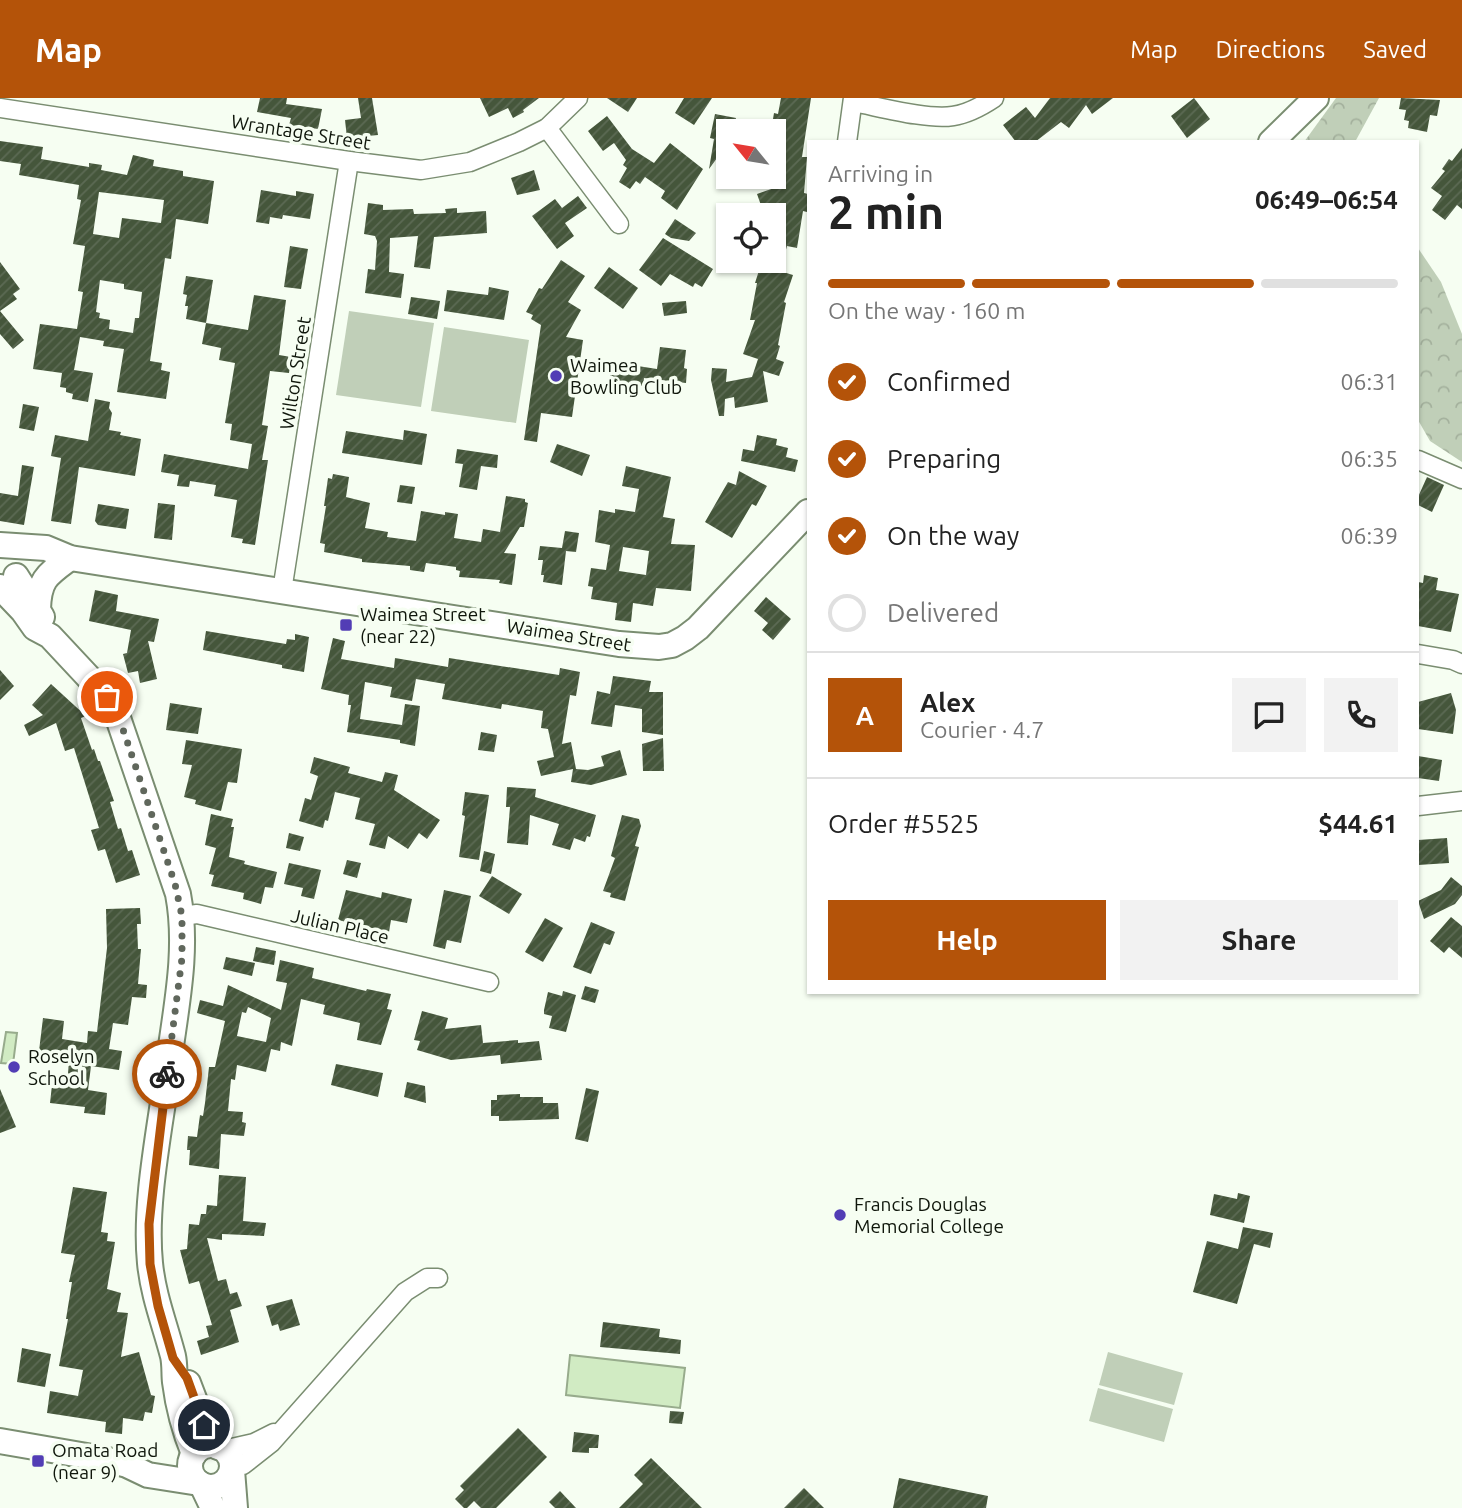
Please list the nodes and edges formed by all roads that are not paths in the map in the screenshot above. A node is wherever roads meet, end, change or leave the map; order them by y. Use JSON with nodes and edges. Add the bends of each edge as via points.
{"nodes":[{"id":1,"x":578,"y":98,"type":"edge"},
{"id":2,"x":994,"y":98,"type":"edge"},
{"id":3,"x":1316,"y":98,"type":"edge"},
{"id":4,"x":853,"y":100,"type":"edge"},
{"id":5,"x":0,"y":108,"type":"edge"},
{"id":6,"x":547,"y":128,"type":"junction"},
{"id":7,"x":847,"y":140,"type":"edge"},
{"id":8,"x":1273,"y":140,"type":"edge"},
{"id":9,"x":349,"y":161,"type":"junction"},
{"id":10,"x":619,"y":224,"type":"dead end"},
{"id":11,"x":1419,"y":460,"type":"edge"},
{"id":12,"x":1462,"y":479,"type":"edge"},
{"id":13,"x":807,"y":513,"type":"edge"},
{"id":14,"x":70,"y":558,"type":"junction"},
{"id":15,"x":6,"y":566,"type":"edge"},
{"id":16,"x":282,"y":591,"type":"junction"},
{"id":17,"x":38,"y":608,"type":"junction"},
{"id":18,"x":50,"y":636,"type":"junction"},
{"id":19,"x":1419,"y":654,"type":"edge"},
{"id":20,"x":1462,"y":664,"type":"edge"},
{"id":21,"x":1462,"y":801,"type":"edge"},
{"id":22,"x":1419,"y":806,"type":"edge"},
{"id":23,"x":182,"y":916,"type":"junction"},
{"id":24,"x":489,"y":982,"type":"dead end"},
{"id":25,"x":438,"y":1278,"type":"dead end"},
{"id":26,"x":0,"y":1441,"type":"edge"},
{"id":27,"x":220,"y":1457,"type":"junction"},
{"id":28,"x":127,"y":1465,"type":"junction"},
{"id":29,"x":200,"y":1484,"type":"junction"},
{"id":30,"x":213,"y":1508,"type":"edge"},
{"id":31,"x":235,"y":1508,"type":"edge"}],
"edges":[{"from":1,"to":6,"type":"street","name":"Wrantage Street"},
{"from":2,"to":4,"type":"street","via":[[952,117]]},
{"from":3,"to":8,"type":"main road"},
{"from":4,"to":7,"type":"street"},
{"from":5,"to":9,"type":"street","name":"Wrantage Street"},
{"from":6,"to":9,"type":"street","name":"Wrantage Street","via":[[491,155],[443,168],[421,170]]},
{"from":6,"to":10,"type":"street"},
{"from":9,"to":16,"type":"street","name":"Wilton Street"},
{"from":11,"to":12,"type":"street"},
{"from":13,"to":16,"type":"main road","name":"Waimea Street","via":[[698,628],[672,645],[659,647]]},
{"from":14,"to":15,"type":"main road","name":"Waimea Street"},
{"from":14,"to":16,"type":"main road","name":"Waimea Street"},
{"from":14,"to":17,"type":"main road","via":[[42,582]]},
{"from":15,"to":17,"type":"main road"},
{"from":15,"to":18,"type":"main road","via":[[23,611],[35,628]]},
{"from":17,"to":18,"type":"main road"},
{"from":18,"to":23,"type":"main road","via":[[116,712]]},
{"from":19,"to":20,"type":"street"},
{"from":21,"to":22,"type":"street"},
{"from":23,"to":24,"type":"street","name":"Julian Place","via":[[197,914]]},
{"from":23,"to":27,"type":"main road","via":[[182,958],[149,1224],[150,1264],[187,1437]]},
{"from":25,"to":27,"type":"street","via":[[426,1278],[405,1292],[280,1431]]},
{"from":26,"to":28,"type":"main road"},
{"from":27,"to":28,"type":"main road"},
{"from":27,"to":29,"type":"main road","via":[[222,1484]]},
{"from":27,"to":29,"type":"main road","via":[[190,1466]]},
{"from":27,"to":31,"type":"main road"},
{"from":28,"to":29,"type":"main road","via":[[148,1475]]},
{"from":29,"to":30,"type":"main road"}]}
